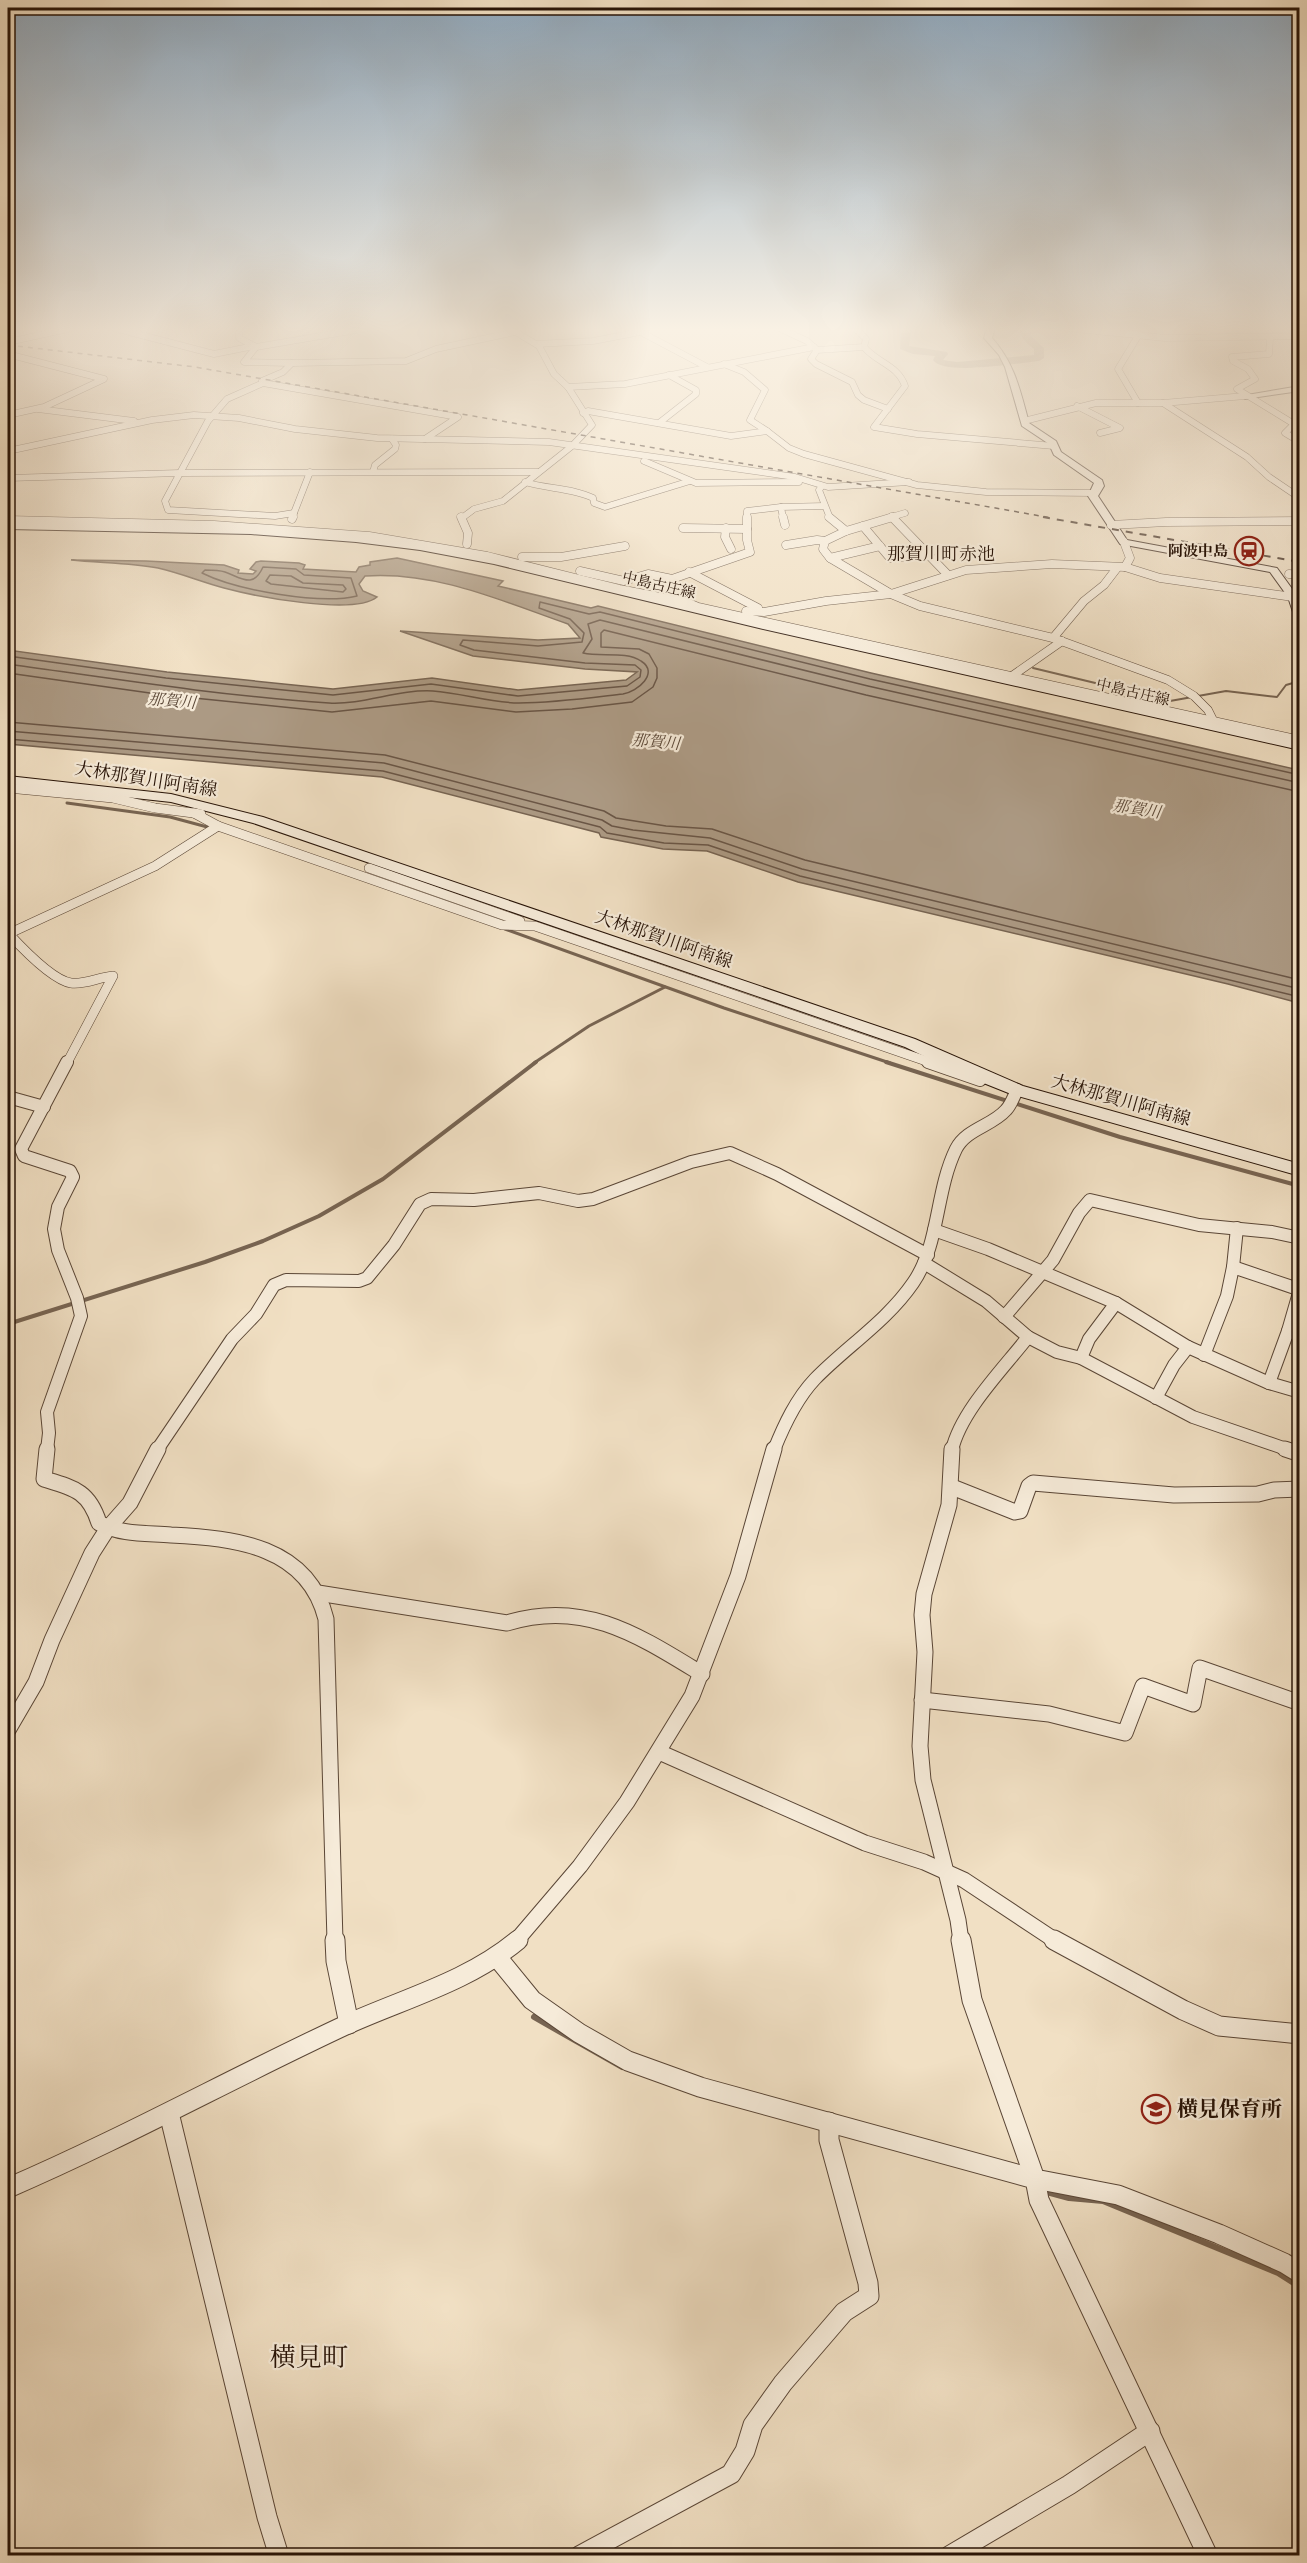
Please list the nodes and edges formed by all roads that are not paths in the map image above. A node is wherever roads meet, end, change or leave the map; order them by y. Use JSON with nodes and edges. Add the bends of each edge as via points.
{"nodes":[{"id":1,"x":27,"y":448,"type":"edge"},
{"id":2,"x":194,"y":448,"type":"edge"},
{"id":3,"x":395,"y":448,"type":"edge"},
{"id":4,"x":570,"y":448,"type":"edge"},
{"id":5,"x":584,"y":448,"type":"edge"},
{"id":6,"x":788,"y":448,"type":"edge"},
{"id":7,"x":1055,"y":448,"type":"edge"},
{"id":8,"x":1232,"y":448,"type":"edge"},
{"id":9,"x":8,"y":451,"type":"edge"},
{"id":10,"x":623,"y":453,"type":"junction"},
{"id":11,"x":310,"y":472,"type":"junction"},
{"id":12,"x":373,"y":472,"type":"junction"},
{"id":13,"x":538,"y":472,"type":"junction"},
{"id":14,"x":180,"y":473,"type":"junction"},
{"id":15,"x":8,"y":478,"type":"edge"},
{"id":16,"x":690,"y":481,"type":"junction"},
{"id":17,"x":809,"y":481,"type":"junction"},
{"id":18,"x":525,"y":482,"type":"junction"},
{"id":19,"x":909,"y":482,"type":"junction"},
{"id":20,"x":822,"y":486,"type":"junction"},
{"id":21,"x":1093,"y":493,"type":"junction"},
{"id":22,"x":1299,"y":497,"type":"edge"},
{"id":23,"x":824,"y":506,"type":"junction"},
{"id":24,"x":781,"y":507,"type":"junction"},
{"id":25,"x":294,"y":513,"type":"junction"},
{"id":26,"x":905,"y":513,"type":"dead end"},
{"id":27,"x":892,"y":517,"type":"junction"},
{"id":28,"x":8,"y":520,"type":"edge"},
{"id":29,"x":1299,"y":521,"type":"edge"},
{"id":30,"x":122,"y":523,"type":"junction"},
{"id":31,"x":785,"y":525,"type":"dead end"},
{"id":32,"x":1111,"y":525,"type":"junction"},
{"id":33,"x":8,"y":526,"type":"edge"},
{"id":34,"x":863,"y":526,"type":"junction"},
{"id":35,"x":69,"y":527,"type":"junction"},
{"id":36,"x":683,"y":528,"type":"dead end"},
{"id":37,"x":726,"y":528,"type":"junction"},
{"id":38,"x":747,"y":529,"type":"junction"},
{"id":39,"x":846,"y":531,"type":"junction"},
{"id":40,"x":335,"y":532,"type":"junction"},
{"id":41,"x":825,"y":541,"type":"junction"},
{"id":42,"x":1124,"y":542,"type":"junction"},
{"id":43,"x":386,"y":543,"type":"junction"},
{"id":44,"x":421,"y":543,"type":"junction"},
{"id":45,"x":466,"y":544,"type":"junction"},
{"id":46,"x":786,"y":545,"type":"dead end"},
{"id":47,"x":625,"y":546,"type":"dead end"},
{"id":48,"x":880,"y":546,"type":"junction"},
{"id":49,"x":731,"y":549,"type":"dead end"},
{"id":50,"x":927,"y":555,"type":"junction"},
{"id":51,"x":830,"y":558,"type":"junction"},
{"id":52,"x":528,"y":559,"type":"junction"},
{"id":53,"x":1121,"y":567,"type":"junction"},
{"id":54,"x":689,"y":572,"type":"junction"},
{"id":55,"x":1289,"y":574,"type":"dead end"},
{"id":56,"x":948,"y":575,"type":"junction"},
{"id":57,"x":1299,"y":575,"type":"edge"},
{"id":58,"x":592,"y":584,"type":"junction"},
{"id":59,"x":891,"y":594,"type":"junction"},
{"id":60,"x":1296,"y":597,"type":"edge"},
{"id":61,"x":655,"y":601,"type":"junction"},
{"id":62,"x":688,"y":604,"type":"junction"},
{"id":63,"x":764,"y":612,"type":"junction"},
{"id":64,"x":1299,"y":618,"type":"edge"},
{"id":65,"x":1053,"y":638,"type":"junction"},
{"id":66,"x":1062,"y":641,"type":"junction"},
{"id":67,"x":1012,"y":676,"type":"junction"},
{"id":68,"x":1214,"y":722,"type":"junction"},
{"id":69,"x":1298,"y":744,"type":"edge"},
{"id":70,"x":8,"y":780,"type":"edge"},
{"id":71,"x":8,"y":788,"type":"edge"},
{"id":72,"x":138,"y":794,"type":"junction"},
{"id":73,"x":183,"y":811,"type":"junction"},
{"id":74,"x":194,"y":813,"type":"junction"},
{"id":75,"x":218,"y":826,"type":"junction"},
{"id":76,"x":535,"y":927,"type":"junction"},
{"id":77,"x":8,"y":934,"type":"edge"},
{"id":78,"x":990,"y":1079,"type":"junction"},
{"id":79,"x":8,"y":1097,"type":"edge"},
{"id":80,"x":1013,"y":1097,"type":"junction"},
{"id":81,"x":44,"y":1107,"type":"junction"},
{"id":82,"x":1299,"y":1170,"type":"edge"},
{"id":83,"x":1237,"y":1228,"type":"junction"},
{"id":84,"x":934,"y":1230,"type":"junction"},
{"id":85,"x":1299,"y":1238,"type":"edge"},
{"id":86,"x":926,"y":1259,"type":"junction"},
{"id":87,"x":1233,"y":1267,"type":"junction"},
{"id":88,"x":1042,"y":1272,"type":"junction"},
{"id":89,"x":1116,"y":1304,"type":"junction"},
{"id":90,"x":1004,"y":1317,"type":"junction"},
{"id":91,"x":1294,"y":1333,"type":"edge"},
{"id":92,"x":1028,"y":1336,"type":"junction"},
{"id":93,"x":1188,"y":1347,"type":"junction"},
{"id":94,"x":1204,"y":1355,"type":"junction"},
{"id":95,"x":1081,"y":1358,"type":"junction"},
{"id":96,"x":1269,"y":1383,"type":"junction"},
{"id":97,"x":1299,"y":1392,"type":"edge"},
{"id":98,"x":1156,"y":1398,"type":"junction"},
{"id":99,"x":1299,"y":1454,"type":"edge"},
{"id":100,"x":952,"y":1487,"type":"junction"},
{"id":101,"x":1299,"y":1489,"type":"edge"},
{"id":102,"x":108,"y":1528,"type":"junction"},
{"id":103,"x":318,"y":1593,"type":"junction"},
{"id":104,"x":702,"y":1674,"type":"junction"},
{"id":105,"x":922,"y":1700,"type":"junction"},
{"id":106,"x":1299,"y":1703,"type":"edge"},
{"id":107,"x":8,"y":1730,"type":"edge"},
{"id":108,"x":659,"y":1752,"type":"junction"},
{"id":109,"x":947,"y":1872,"type":"junction"},
{"id":110,"x":497,"y":1958,"type":"junction"},
{"id":111,"x":349,"y":2024,"type":"junction"},
{"id":112,"x":1299,"y":2034,"type":"edge"},
{"id":113,"x":169,"y":2113,"type":"junction"},
{"id":114,"x":829,"y":2122,"type":"junction"},
{"id":115,"x":1037,"y":2187,"type":"junction"},
{"id":116,"x":8,"y":2188,"type":"edge"},
{"id":117,"x":1299,"y":2273,"type":"edge"},
{"id":118,"x":1150,"y":2431,"type":"junction"},
{"id":119,"x":279,"y":2556,"type":"edge"},
{"id":120,"x":579,"y":2556,"type":"edge"},
{"id":121,"x":949,"y":2556,"type":"edge"},
{"id":122,"x":1208,"y":2556,"type":"edge"}],
"edges":[{"from":1,"to":9,"type":"street"},
{"from":2,"to":14,"type":"street"},
{"from":3,"to":12,"type":"street","via":[[375,465]]},
{"from":4,"to":13,"type":"street"},
{"from":5,"to":10,"type":"street"},
{"from":6,"to":19,"type":"street"},
{"from":7,"to":21,"type":"main road","via":[[1096,478],[1099,486]]},
{"from":8,"to":22,"type":"street"},
{"from":10,"to":16,"type":"street"},
{"from":10,"to":17,"type":"street"},
{"from":11,"to":12,"type":"street"},
{"from":11,"to":14,"type":"street"},
{"from":11,"to":25,"type":"street"},
{"from":12,"to":13,"type":"street"},
{"from":13,"to":18,"type":"street"},
{"from":14,"to":15,"type":"street"},
{"from":14,"to":25,"type":"street","via":[[165,501],[168,510],[275,516]]},
{"from":16,"to":17,"type":"street","via":[[756,488]]},
{"from":16,"to":18,"type":"street","via":[[605,507],[585,494]]},
{"from":17,"to":20,"type":"street"},
{"from":18,"to":45,"type":"street","via":[[503,501],[461,517],[468,533]]},
{"from":19,"to":20,"type":"street"},
{"from":19,"to":21,"type":"street","via":[[986,492]]},
{"from":20,"to":23,"type":"street","via":[[819,490]]},
{"from":21,"to":32,"type":"main road"},
{"from":23,"to":24,"type":"street"},
{"from":23,"to":39,"type":"street","via":[[828,517]]},
{"from":24,"to":31,"type":"street"},
{"from":24,"to":38,"type":"street","via":[[747,511]]},
{"from":25,"to":40,"type":"street","via":[[292,524]]},
{"from":26,"to":27,"type":"street"},
{"from":27,"to":34,"type":"street"},
{"from":27,"to":50,"type":"street"},
{"from":28,"to":30,"type":"street"},
{"from":29,"to":32,"type":"street"},
{"from":30,"to":35,"type":"street"},
{"from":30,"to":40,"type":"street"},
{"from":32,"to":42,"type":"main road"},
{"from":33,"to":35,"type":"main road","name":"中島古庄線"},
{"from":34,"to":39,"type":"street"},
{"from":34,"to":48,"type":"street"},
{"from":35,"to":43,"type":"main road","name":"中島古庄線","via":[[251,531]]},
{"from":36,"to":37,"type":"street"},
{"from":37,"to":38,"type":"street"},
{"from":37,"to":49,"type":"street","via":[[725,537]]},
{"from":38,"to":54,"type":"street","via":[[750,552]]},
{"from":39,"to":41,"type":"street"},
{"from":40,"to":44,"type":"street"},
{"from":41,"to":46,"type":"street"},
{"from":41,"to":51,"type":"street","via":[[823,549]]},
{"from":42,"to":53,"type":"street","via":[[1130,558]]},
{"from":42,"to":60,"type":"main road","via":[[1273,570]]},
{"from":43,"to":44,"type":"street"},
{"from":43,"to":58,"type":"main road","name":"中島古庄線","via":[[494,561]]},
{"from":44,"to":45,"type":"street"},
{"from":44,"to":58,"type":"street"},
{"from":45,"to":52,"type":"street"},
{"from":47,"to":52,"type":"street"},
{"from":48,"to":50,"type":"street","via":[[895,559]]},
{"from":48,"to":51,"type":"street"},
{"from":50,"to":56,"type":"street"},
{"from":51,"to":59,"type":"street"},
{"from":52,"to":54,"type":"street","via":[[624,582],[648,574],[672,579]]},
{"from":53,"to":56,"type":"street","via":[[1052,564],[966,570]]},
{"from":53,"to":60,"type":"street","via":[[1160,578]]},
{"from":53,"to":65,"type":"street","via":[[1083,601]]},
{"from":54,"to":63,"type":"street"},
{"from":55,"to":57,"type":"street"},
{"from":56,"to":59,"type":"street"},
{"from":58,"to":61,"type":"main road","name":"中島古庄線"},
{"from":58,"to":62,"type":"street"},
{"from":59,"to":63,"type":"street"},
{"from":59,"to":65,"type":"street","via":[[945,613]]},
{"from":60,"to":64,"type":"main road"},
{"from":61,"to":62,"type":"street"},
{"from":61,"to":69,"type":"main road","name":"中島古庄線"},
{"from":62,"to":63,"type":"street"},
{"from":62,"to":67,"type":"street"},
{"from":65,"to":66,"type":"street"},
{"from":66,"to":67,"type":"street"},
{"from":66,"to":68,"type":"street","via":[[1168,680],[1195,696]]},
{"from":67,"to":68,"type":"street"},
{"from":68,"to":69,"type":"street"},
{"from":70,"to":72,"type":"main road","name":"大林那賀川阿南線"},
{"from":71,"to":73,"type":"street","via":[[113,798]]},
{"from":72,"to":73,"type":"street"},
{"from":72,"to":78,"type":"main road","name":"大林那賀川阿南線","via":[[258,820],[364,855],[910,1043]]},
{"from":73,"to":74,"type":"street"},
{"from":74,"to":75,"type":"street"},
{"from":74,"to":76,"type":"street","via":[[308,847]]},
{"from":75,"to":76,"type":"street","via":[[502,925]]},
{"from":75,"to":77,"type":"street","via":[[156,866]]},
{"from":76,"to":78,"type":"street","via":[[961,1075]]},
{"from":77,"to":81,"type":"street","via":[[64,982],[113,975]]},
{"from":78,"to":80,"type":"main road","name":"大林那賀川阿南線"},
{"from":79,"to":81,"type":"street"},
{"from":80,"to":82,"type":"main road","name":"大林那賀川阿南線"},
{"from":80,"to":84,"type":"street","via":[[999,1116],[963,1139],[952,1160]]},
{"from":81,"to":102,"type":"street","via":[[21,1149],[24,1156],[70,1172],[73,1177],[53,1223],[54,1246],[81,1316],[47,1412],[44,1479],[82,1491],[95,1505],[99,1523]]},
{"from":83,"to":85,"type":"street"},
{"from":83,"to":87,"type":"street"},
{"from":83,"to":88,"type":"street","via":[[1199,1225],[1090,1200],[1083,1205],[1054,1260]]},
{"from":84,"to":86,"type":"street"},
{"from":84,"to":88,"type":"street"},
{"from":86,"to":90,"type":"street"},
{"from":86,"to":102,"type":"street","via":[[777,1174],[730,1153],[691,1162],[593,1199],[578,1201],[539,1193],[431,1200],[420,1204],[367,1278],[286,1280],[274,1285],[164,1437],[130,1503]]},
{"from":86,"to":104,"type":"street","via":[[893,1307],[813,1381],[786,1420],[738,1576]]},
{"from":87,"to":91,"type":"street","via":[[1295,1288],[1299,1293]]},
{"from":87,"to":94,"type":"street","via":[[1227,1296]]},
{"from":88,"to":89,"type":"street"},
{"from":88,"to":90,"type":"street"},
{"from":89,"to":93,"type":"street"},
{"from":89,"to":95,"type":"street","via":[[1089,1339]]},
{"from":90,"to":92,"type":"street"},
{"from":91,"to":96,"type":"street"},
{"from":92,"to":95,"type":"street","via":[[1058,1352]]},
{"from":92,"to":100,"type":"street","via":[[961,1426],[950,1457]]},
{"from":93,"to":94,"type":"street"},
{"from":93,"to":98,"type":"street"},
{"from":94,"to":96,"type":"street"},
{"from":95,"to":98,"type":"street"},
{"from":96,"to":97,"type":"street"},
{"from":98,"to":99,"type":"street","via":[[1193,1417]]},
{"from":100,"to":101,"type":"street","via":[[1015,1512],[1020,1511],[1033,1483],[1174,1495],[1258,1494]]},
{"from":100,"to":105,"type":"street","via":[[924,1593]]},
{"from":102,"to":103,"type":"street","via":[[245,1544],[279,1556],[305,1574]]},
{"from":102,"to":107,"type":"street","via":[[92,1553],[36,1682]]},
{"from":103,"to":104,"type":"street","via":[[507,1623],[524,1616],[565,1614],[592,1619],[646,1639]]},
{"from":103,"to":111,"type":"street","via":[[327,1619],[336,1961]]},
{"from":104,"to":108,"type":"street"},
{"from":105,"to":106,"type":"street","via":[[1049,1714],[1125,1734],[1143,1686],[1192,1704],[1200,1668]]},
{"from":105,"to":109,"type":"street","via":[[922,1780]]},
{"from":108,"to":109,"type":"street","via":[[865,1843]]},
{"from":108,"to":110,"type":"street","via":[[580,1866],[520,1938]]},
{"from":109,"to":112,"type":"street","via":[[1060,1943],[1183,2010],[1220,2026]]},
{"from":109,"to":115,"type":"street","via":[[972,2000]]},
{"from":110,"to":111,"type":"street"},
{"from":110,"to":114,"type":"street","via":[[532,2000],[628,2061],[700,2087]]},
{"from":111,"to":113,"type":"street"},
{"from":113,"to":116,"type":"street"},
{"from":113,"to":119,"type":"street"},
{"from":114,"to":115,"type":"street"},
{"from":114,"to":120,"type":"street","via":[[829,2140],[869,2296],[844,2312],[783,2383],[753,2425],[745,2451],[731,2474]]},
{"from":115,"to":117,"type":"street","via":[[1118,2195],[1219,2234]]},
{"from":115,"to":118,"type":"street"},
{"from":118,"to":121,"type":"street","via":[[1069,2485]]},
{"from":118,"to":122,"type":"street"}]}
